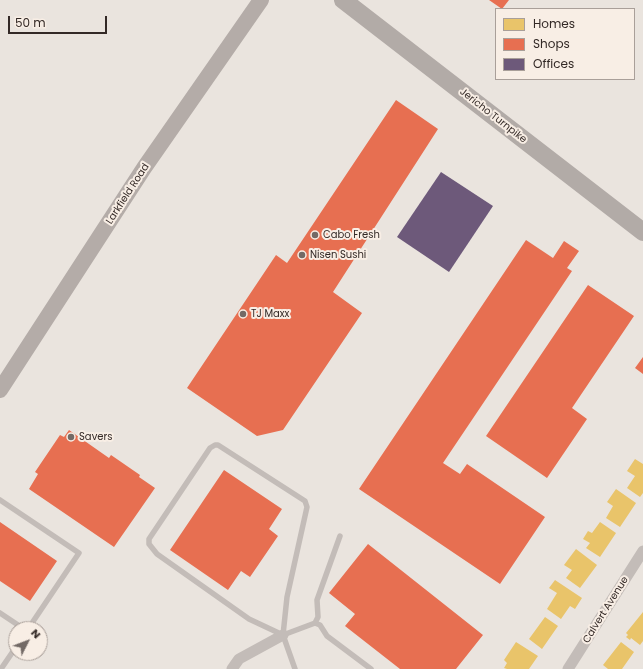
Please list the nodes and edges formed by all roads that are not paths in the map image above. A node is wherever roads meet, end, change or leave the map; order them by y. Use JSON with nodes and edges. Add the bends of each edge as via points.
{"nodes":[{"id":1,"x":261,"y":0,"type":"edge"},
{"id":2,"x":343,"y":0,"type":"edge"},
{"id":3,"x":643,"y":232,"type":"edge"},
{"id":4,"x":0,"y":390,"type":"edge"},
{"id":5,"x":0,"y":500,"type":"edge"},
{"id":6,"x":340,"y":536,"type":"dead end"},
{"id":7,"x":643,"y":551,"type":"edge"},
{"id":8,"x":0,"y":612,"type":"edge"},
{"id":9,"x":13,"y":621,"type":"edge"},
{"id":10,"x":33,"y":621,"type":"edge"},
{"id":11,"x":315,"y":623,"type":"junction"},
{"id":12,"x":284,"y":634,"type":"junction"},
{"id":13,"x":8,"y":659,"type":"edge"},
{"id":14,"x":1,"y":669,"type":"edge"},
{"id":15,"x":232,"y":669,"type":"edge"},
{"id":16,"x":295,"y":669,"type":"edge"},
{"id":17,"x":371,"y":669,"type":"edge"},
{"id":18,"x":568,"y":669,"type":"edge"}],
"edges":[{"from":1,"to":4,"type":"main road","name":"Larkfield Road","via":[[144,168]]},
{"from":2,"to":3,"type":"main road","name":"Jericho Turnpike"},
{"from":5,"to":10,"type":"lane","via":[[78,553]]},
{"from":6,"to":11,"type":"lane","via":[[317,600],[318,617]]},
{"from":7,"to":18,"type":"street","name":"Calvert Avenue"},
{"from":8,"to":9,"type":"lane"},
{"from":11,"to":12,"type":"lane"},
{"from":11,"to":17,"type":"lane","via":[[320,625],[327,636]]},
{"from":12,"to":12,"type":"lane","via":[[287,597],[307,506],[305,501],[215,445],[210,448],[149,539],[149,544],[157,554],[249,619]]},
{"from":12,"to":15,"type":"street","via":[[239,659]]},
{"from":12,"to":16,"type":"lane"},
{"from":13,"to":14,"type":"lane"}]}
